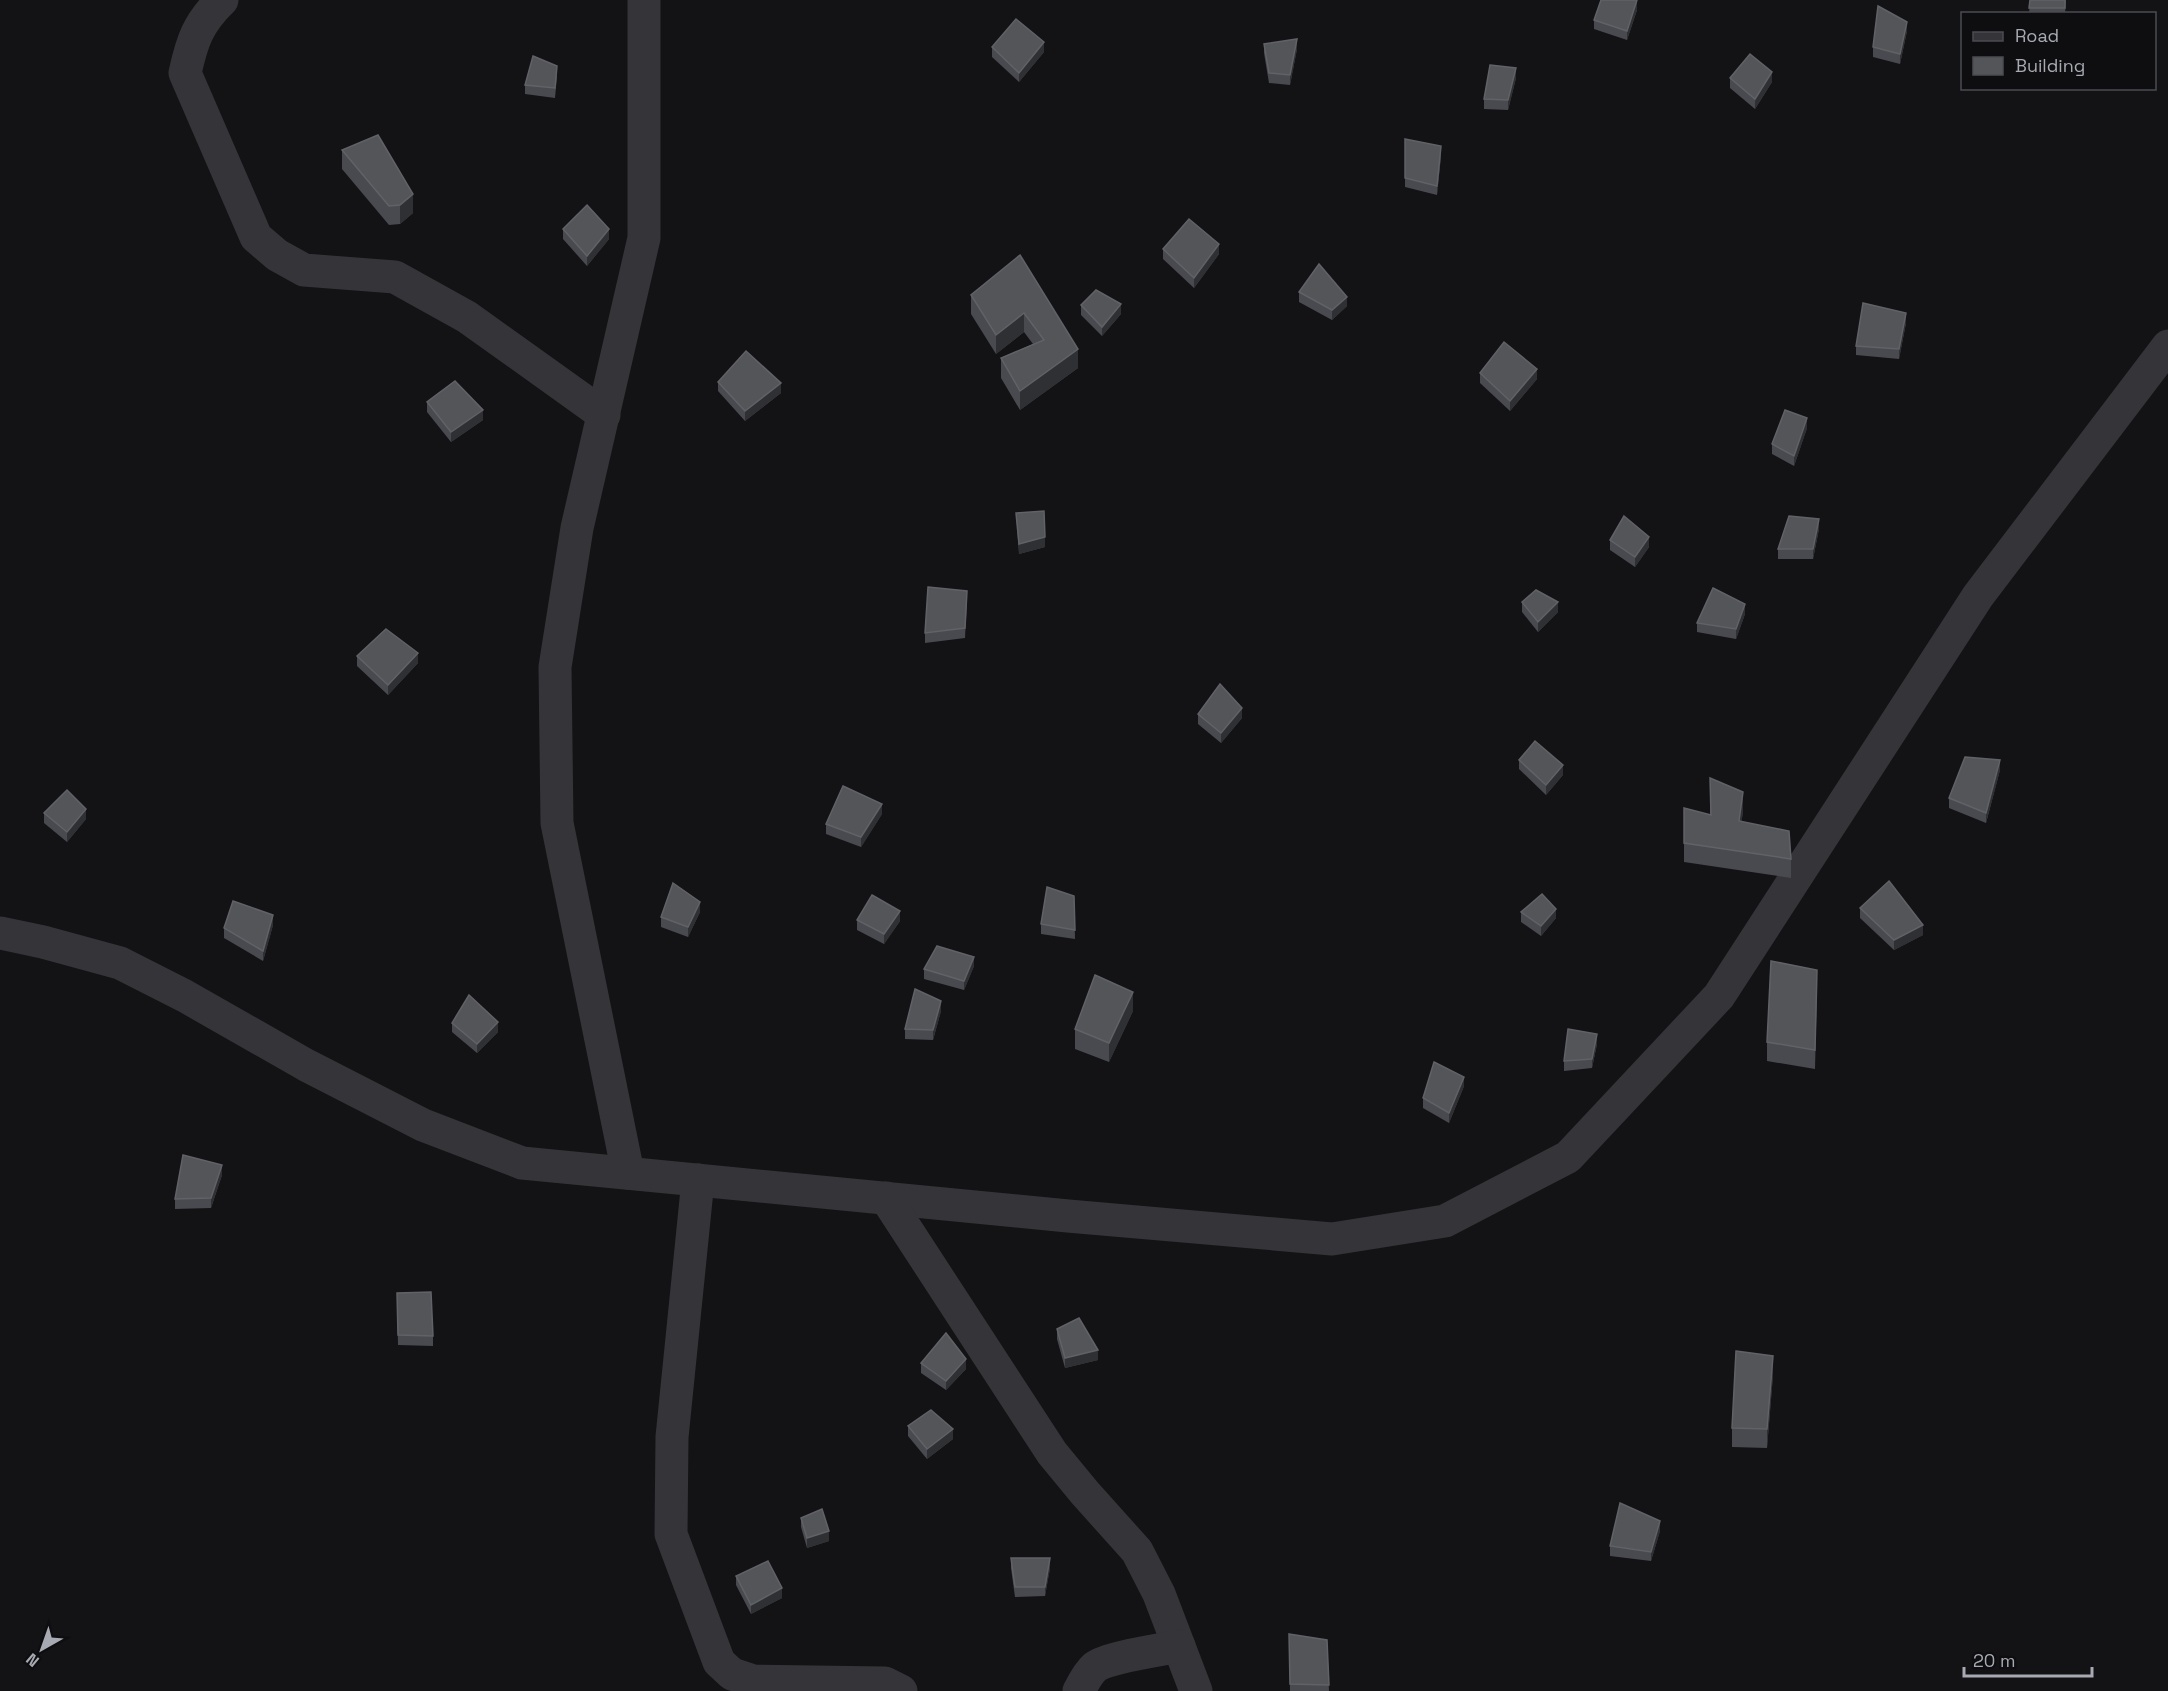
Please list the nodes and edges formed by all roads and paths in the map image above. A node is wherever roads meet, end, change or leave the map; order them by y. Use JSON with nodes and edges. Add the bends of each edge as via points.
{"nodes":[{"id":1,"x":222,"y":0,"type":"edge"},
{"id":2,"x":644,"y":0,"type":"edge"},
{"id":3,"x":2168,"y":345,"type":"edge"},
{"id":4,"x":604,"y":415,"type":"junction"},
{"id":5,"x":0,"y":933,"type":"edge"},
{"id":6,"x":628,"y":1173,"type":"junction"},
{"id":7,"x":698,"y":1180,"type":"junction"},
{"id":8,"x":886,"y":1198,"type":"junction"},
{"id":9,"x":1179,"y":1646,"type":"junction"},
{"id":10,"x":901,"y":1691,"type":"edge"},
{"id":11,"x":1079,"y":1691,"type":"edge"},
{"id":12,"x":1196,"y":1691,"type":"edge"}],
"edges":[{"from":1,"to":4,"type":"street","via":[[209,13],[191,44],[185,72],[256,237],[304,270],[395,277],[467,317]]},
{"from":2,"to":4,"type":"street","via":[[644,238]]},
{"from":3,"to":8,"type":"street","via":[[1978,596],[1719,996],[1568,1157],[1445,1221],[1332,1239]]},
{"from":4,"to":6,"type":"street","via":[[578,528],[555,667],[557,823]]},
{"from":5,"to":6,"type":"street","via":[[120,963],[423,1125],[522,1163]]},
{"from":6,"to":7,"type":"street"},
{"from":7,"to":8,"type":"street"},
{"from":7,"to":10,"type":"street","via":[[672,1437],[671,1534],[719,1662],[732,1674],[753,1680],[885,1683]]},
{"from":8,"to":9,"type":"street","via":[[1052,1453],[1137,1551]]},
{"from":9,"to":11,"type":"street","via":[[1095,1666]]},
{"from":9,"to":12,"type":"street"}]}
